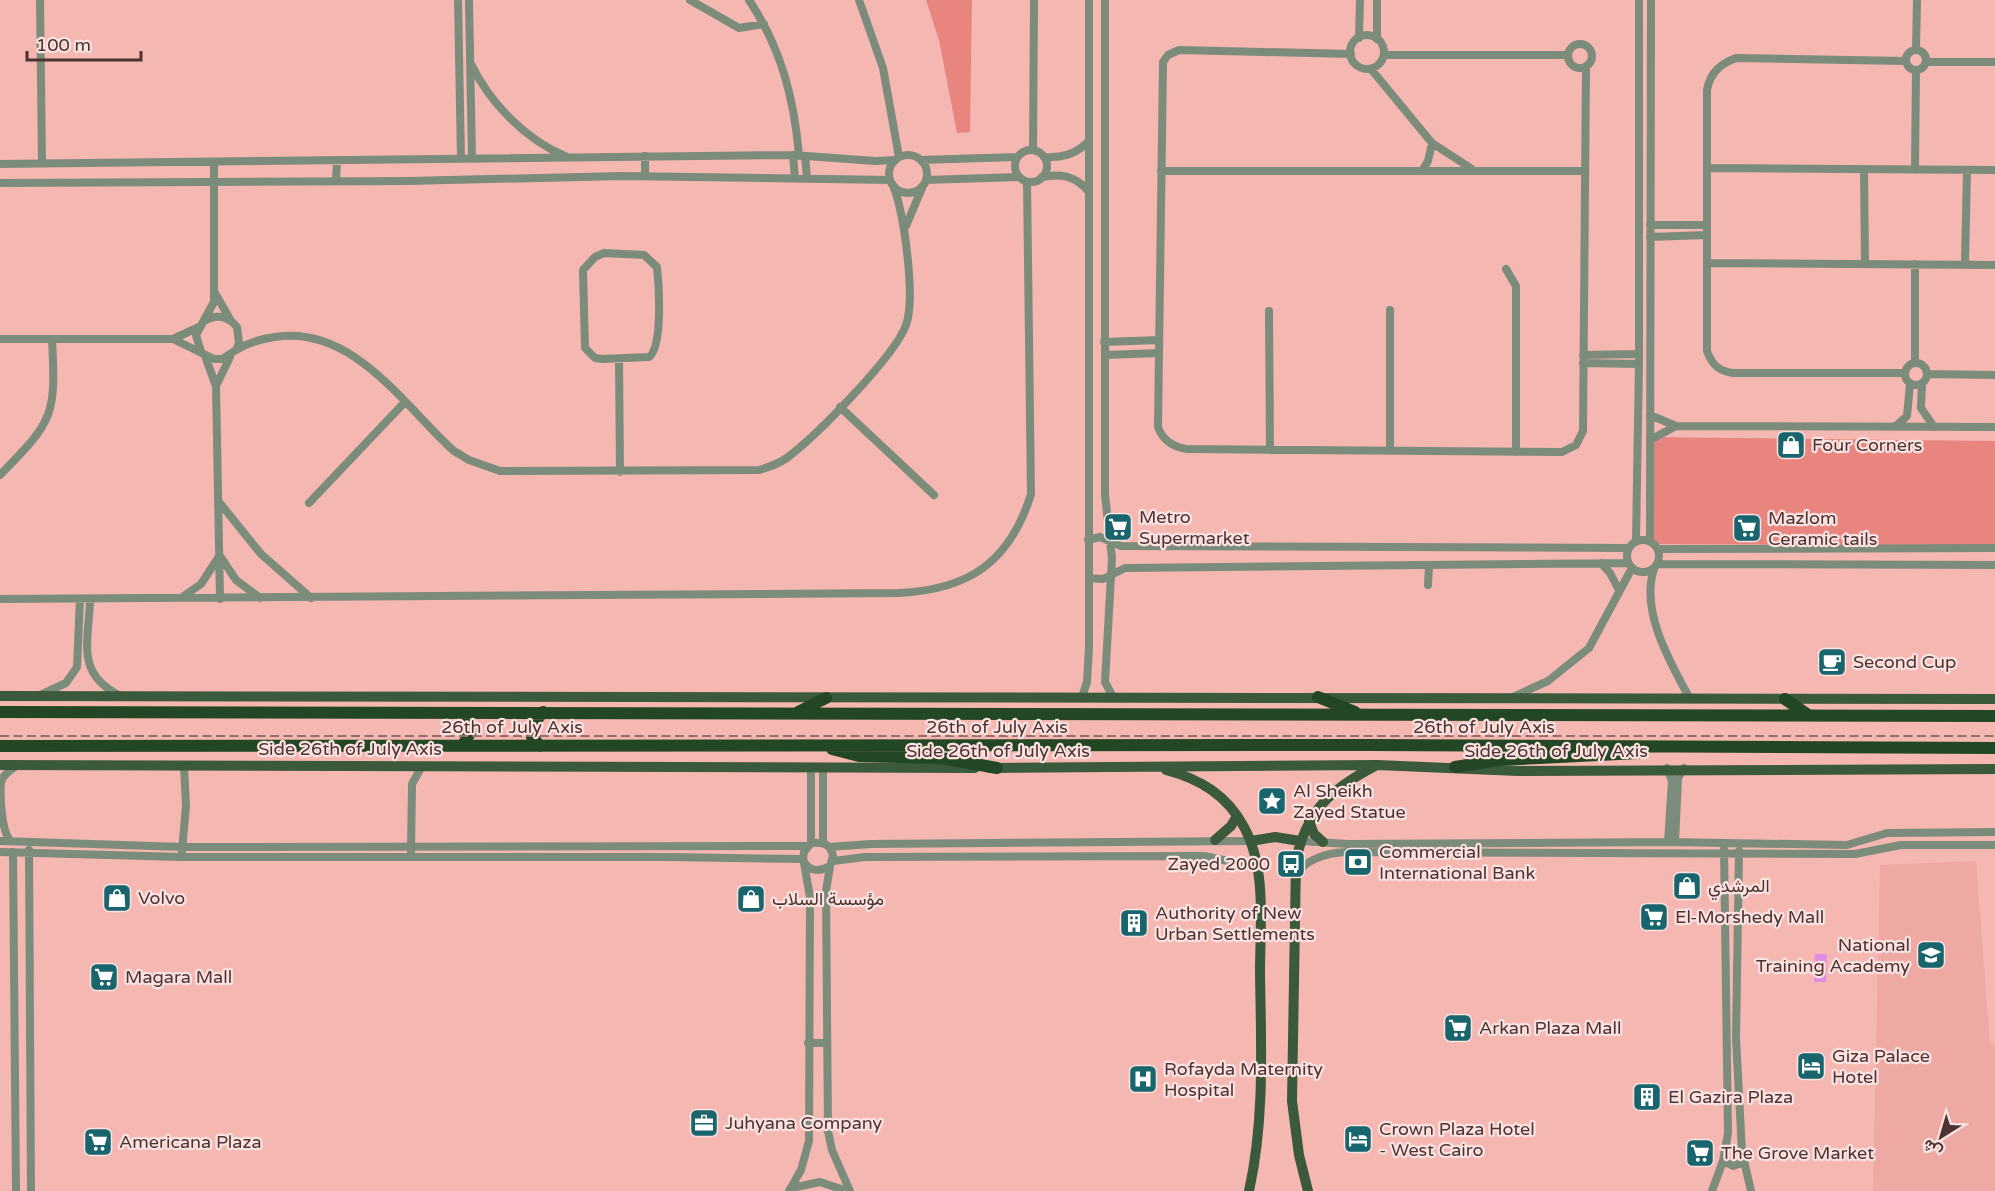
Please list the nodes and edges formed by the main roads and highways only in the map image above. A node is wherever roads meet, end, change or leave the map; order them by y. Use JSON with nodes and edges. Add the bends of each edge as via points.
{"nodes":[{"id":1,"x":0,"y":696,"type":"edge"},
{"id":2,"x":1318,"y":697,"type":"junction"},
{"id":3,"x":826,"y":698,"type":"junction"},
{"id":4,"x":1785,"y":699,"type":"junction"},
{"id":5,"x":1995,"y":699,"type":"edge"},
{"id":6,"x":0,"y":712,"type":"edge"},
{"id":7,"x":543,"y":712,"type":"junction"},
{"id":8,"x":461,"y":713,"type":"junction"},
{"id":9,"x":794,"y":714,"type":"junction"},
{"id":10,"x":1362,"y":715,"type":"junction"},
{"id":11,"x":1809,"y":716,"type":"junction"},
{"id":12,"x":1995,"y":716,"type":"edge"},
{"id":13,"x":463,"y":745,"type":"junction"},
{"id":14,"x":0,"y":746,"type":"edge"},
{"id":15,"x":540,"y":746,"type":"junction"},
{"id":16,"x":823,"y":746,"type":"junction"},
{"id":17,"x":1660,"y":746,"type":"junction"},
{"id":18,"x":1995,"y":748,"type":"edge"},
{"id":19,"x":0,"y":765,"type":"edge"},
{"id":20,"x":1377,"y":765,"type":"junction"},
{"id":21,"x":1150,"y":766,"type":"junction"},
{"id":22,"x":1455,"y":767,"type":"junction"},
{"id":23,"x":997,"y":768,"type":"junction"},
{"id":24,"x":1995,"y":769,"type":"edge"},
{"id":25,"x":1237,"y":816,"type":"junction"},
{"id":26,"x":1309,"y":821,"type":"junction"},
{"id":27,"x":1215,"y":840,"type":"road end"},
{"id":28,"x":1251,"y":841,"type":"junction"},
{"id":29,"x":1300,"y":841,"type":"junction"},
{"id":30,"x":1323,"y":842,"type":"road end"},
{"id":31,"x":1249,"y":1191,"type":"edge"},
{"id":32,"x":1308,"y":1191,"type":"edge"}],
"edges":[{"from":1,"to":3,"type":"main road"},
{"from":2,"to":3,"type":"main road"},
{"from":2,"to":4,"type":"main road"},
{"from":2,"to":10,"type":"highway"},
{"from":3,"to":9,"type":"highway"},
{"from":4,"to":5,"type":"main road"},
{"from":4,"to":11,"type":"highway"},
{"from":6,"to":8,"type":"highway","name":"26th of July Axis"},
{"from":7,"to":8,"type":"highway","name":"26th of July Axis"},
{"from":7,"to":9,"type":"highway","name":"26th of July Axis"},
{"from":7,"to":15,"type":"highway","via":[[531,725],[532,737]]},
{"from":8,"to":13,"type":"highway","via":[[471,731]]},
{"from":9,"to":10,"type":"highway","name":"26th of July Axis"},
{"from":10,"to":11,"type":"highway","name":"26th of July Axis"},
{"from":11,"to":12,"type":"highway","name":"26th of July Axis"},
{"from":13,"to":14,"type":"highway","name":"26th of July Axis"},
{"from":13,"to":15,"type":"highway","name":"26th of July Axis"},
{"from":15,"to":16,"type":"highway","name":"26th of July Axis"},
{"from":16,"to":17,"type":"highway","name":"26th of July Axis"},
{"from":16,"to":23,"type":"highway","via":[[859,756],[940,758]]},
{"from":17,"to":18,"type":"highway","name":"26th of July Axis"},
{"from":17,"to":22,"type":"highway","via":[[1633,754],[1488,761]]},
{"from":19,"to":23,"type":"main road","name":"Side 26th of July Axis"},
{"from":20,"to":21,"type":"main road","name":"Side 26th of July Axis"},
{"from":20,"to":22,"type":"main road","name":"Side 26th of July Axis"},
{"from":20,"to":26,"type":"main road","via":[[1338,788]]},
{"from":21,"to":23,"type":"main road","name":"Side 26th of July Axis"},
{"from":21,"to":25,"type":"main road","via":[[1189,776],[1208,786]]},
{"from":22,"to":24,"type":"main road","name":"Side 26th of July Axis","via":[[1518,771]]},
{"from":25,"to":27,"type":"main road"},
{"from":25,"to":28,"type":"main road"},
{"from":26,"to":29,"type":"main road"},
{"from":26,"to":30,"type":"main road","via":[[1314,834]]},
{"from":28,"to":29,"type":"main road","via":[[1275,837]]},
{"from":28,"to":31,"type":"main road","via":[[1257,867],[1260,947],[1260,1124]]},
{"from":29,"to":32,"type":"main road","via":[[1295,876],[1293,1101]]}]}
